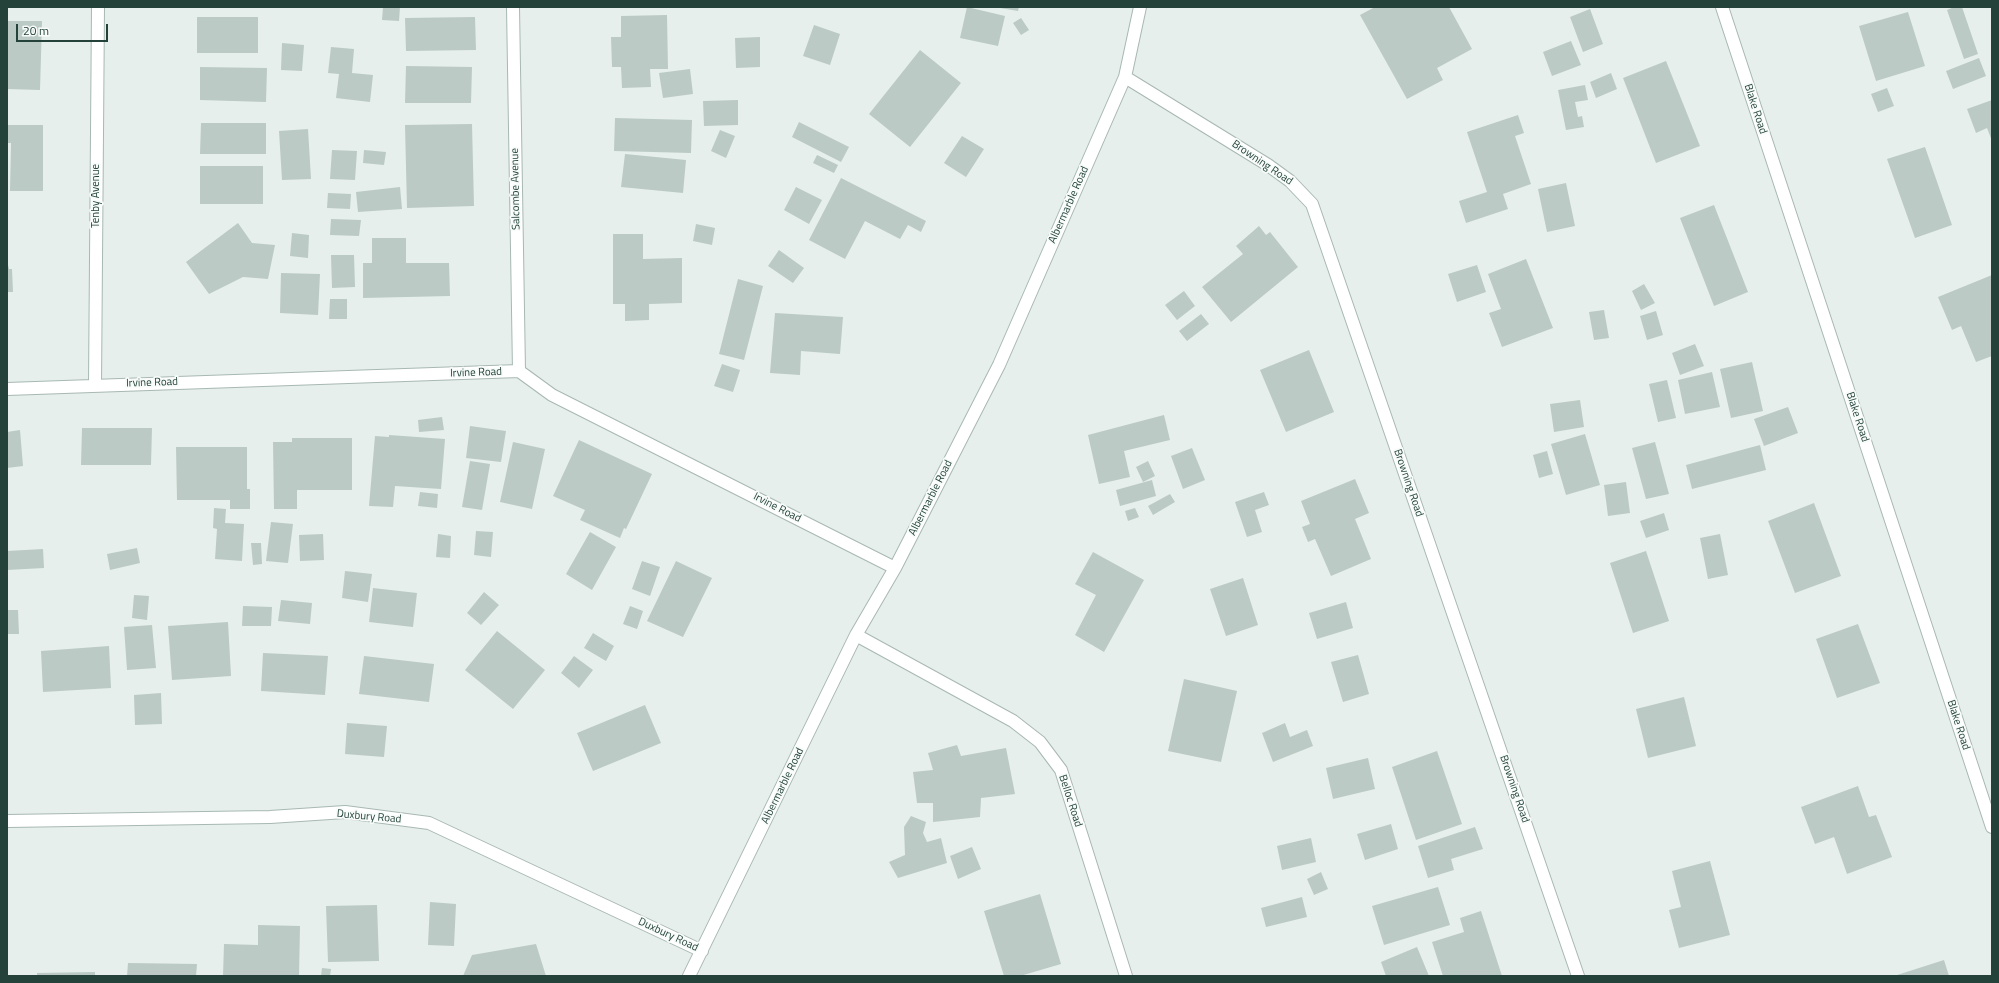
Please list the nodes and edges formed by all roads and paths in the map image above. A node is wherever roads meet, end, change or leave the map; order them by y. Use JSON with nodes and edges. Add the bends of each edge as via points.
{"nodes":[{"id":1,"x":98,"y":7,"type":"edge"},
{"id":2,"x":513,"y":7,"type":"edge"},
{"id":3,"x":1140,"y":7,"type":"edge"},
{"id":4,"x":1722,"y":7,"type":"edge"},
{"id":5,"x":1125,"y":78,"type":"junction"},
{"id":6,"x":519,"y":371,"type":"junction"},
{"id":7,"x":95,"y":385,"type":"junction"},
{"id":8,"x":7,"y":389,"type":"edge"},
{"id":9,"x":895,"y":568,"type":"junction"},
{"id":10,"x":856,"y":635,"type":"junction"},
{"id":11,"x":7,"y":821,"type":"edge"},
{"id":12,"x":1992,"y":827,"type":"edge"},
{"id":13,"x":702,"y":951,"type":"junction"},
{"id":14,"x":689,"y":976,"type":"edge"},
{"id":15,"x":1126,"y":976,"type":"edge"},
{"id":16,"x":1578,"y":976,"type":"edge"}],
"edges":[{"from":1,"to":7,"type":"street","name":"Tenby Avenue"},
{"from":2,"to":6,"type":"street","name":"Salcombe Avenue"},
{"from":3,"to":5,"type":"street","name":"Albermarble Road"},
{"from":4,"to":12,"type":"street","name":"Blake Road"},
{"from":5,"to":9,"type":"street","name":"Albermarble Road","via":[[999,365]]},
{"from":5,"to":16,"type":"street","name":"Browning Road","via":[[1268,165],[1290,181],[1312,204]]},
{"from":6,"to":7,"type":"street","name":"Irvine Road"},
{"from":6,"to":9,"type":"street","name":"Irvine Road","via":[[552,395]]},
{"from":7,"to":8,"type":"street","name":"Irvine Road"},
{"from":9,"to":10,"type":"street","name":"Albermarble Road"},
{"from":10,"to":13,"type":"street","name":"Albermarble Road"},
{"from":10,"to":15,"type":"street","name":"Belloc Road","via":[[1013,721],[1040,742],[1061,770]]},
{"from":11,"to":13,"type":"street","name":"Duxbury Road","via":[[270,817],[345,812],[429,824]]},
{"from":13,"to":14,"type":"street","name":"Albermarble Road"}]}
